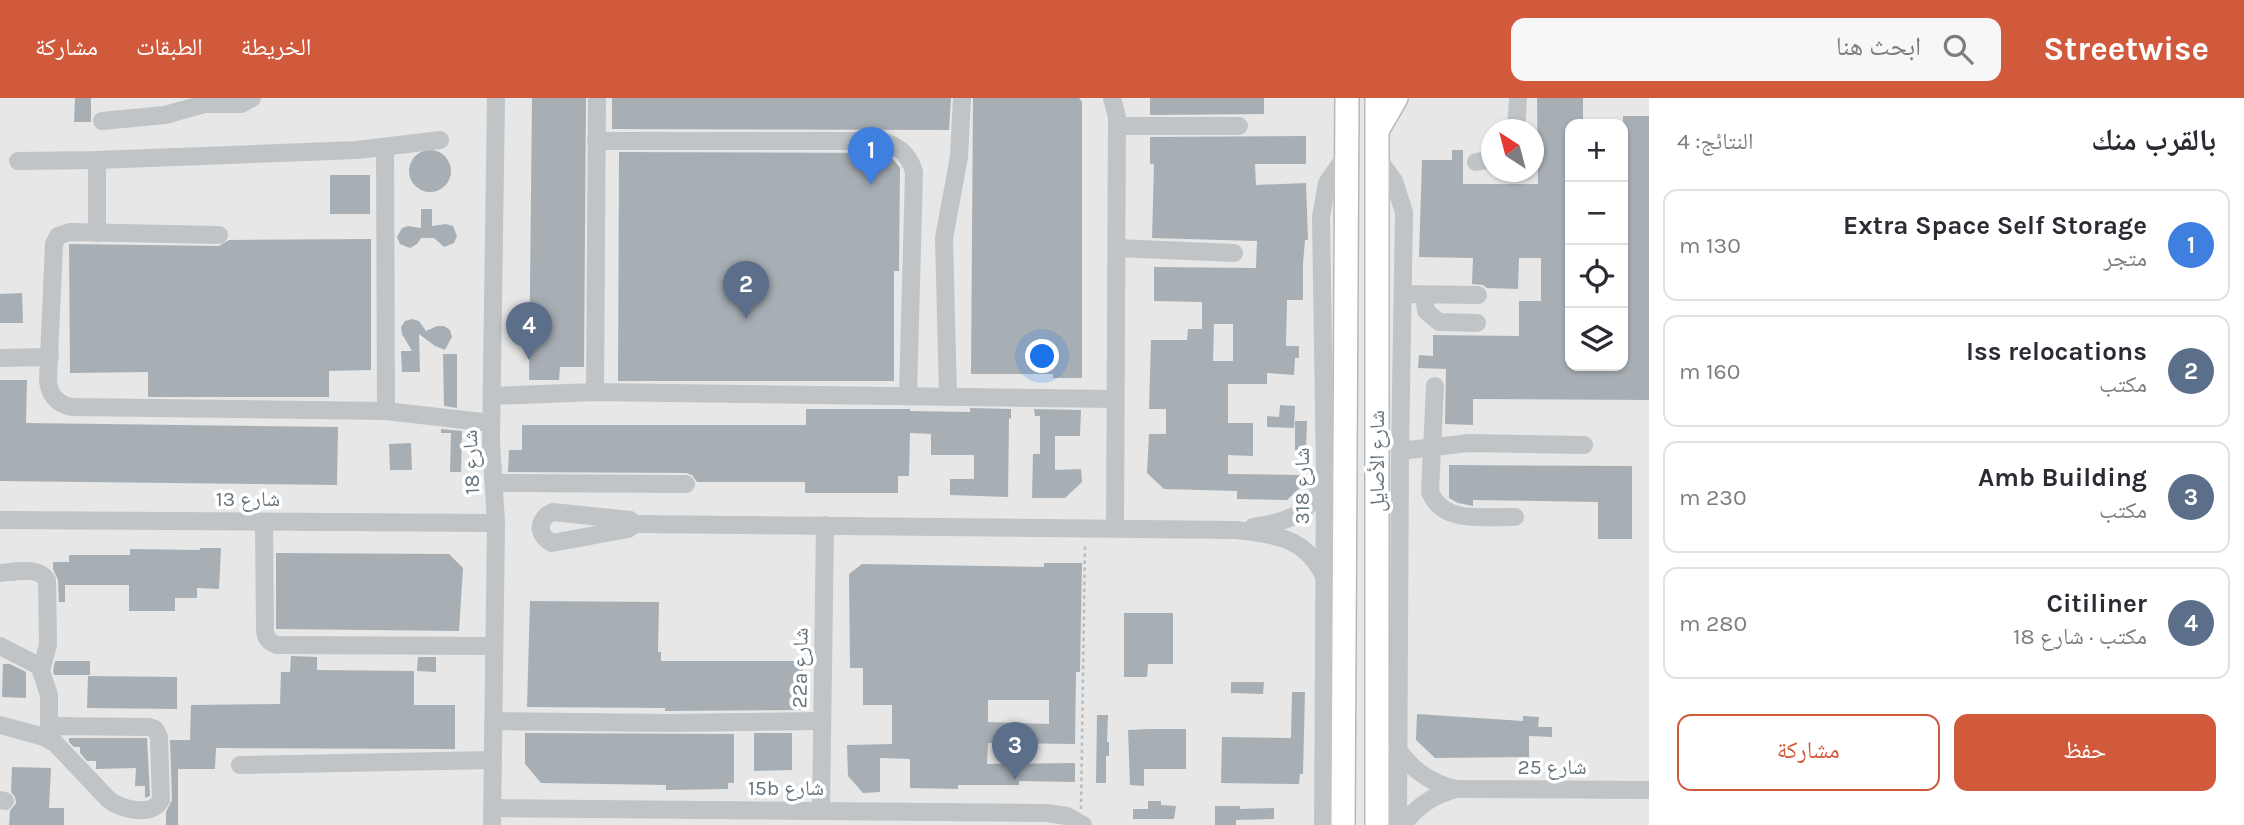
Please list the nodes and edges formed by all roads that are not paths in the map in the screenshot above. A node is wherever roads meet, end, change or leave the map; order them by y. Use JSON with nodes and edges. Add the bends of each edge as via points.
{"nodes":[{"id":1,"x":252,"y":98,"type":"edge"},
{"id":2,"x":496,"y":98,"type":"edge"},
{"id":3,"x":597,"y":98,"type":"edge"},
{"id":4,"x":962,"y":98,"type":"edge"},
{"id":5,"x":1112,"y":98,"type":"edge"},
{"id":6,"x":1122,"y":98,"type":"edge"},
{"id":7,"x":1328,"y":98,"type":"edge"},
{"id":8,"x":1346,"y":98,"type":"edge"},
{"id":9,"x":1363,"y":98,"type":"edge"},
{"id":10,"x":1377,"y":98,"type":"edge"},
{"id":11,"x":1396,"y":98,"type":"edge"},
{"id":12,"x":1518,"y":98,"type":"edge"},
{"id":13,"x":1517,"y":119,"type":"edge"},
{"id":14,"x":102,"y":121,"type":"dead end"},
{"id":15,"x":1117,"y":122,"type":"junction"},
{"id":16,"x":1239,"y":126,"type":"dead end"},
{"id":17,"x":1346,"y":131,"type":"junction"},
{"id":18,"x":1376,"y":132,"type":"junction"},
{"id":19,"x":440,"y":140,"type":"dead end"},
{"id":20,"x":596,"y":141,"type":"junction"},
{"id":21,"x":385,"y":147,"type":"junction"},
{"id":22,"x":1346,"y":154,"type":"junction"},
{"id":23,"x":1376,"y":156,"type":"junction"},
{"id":24,"x":97,"y":160,"type":"junction"},
{"id":25,"x":18,"y":161,"type":"dead end"},
{"id":26,"x":1376,"y":231,"type":"junction"},
{"id":27,"x":97,"y":233,"type":"junction"},
{"id":28,"x":219,"y":235,"type":"dead end"},
{"id":29,"x":1117,"y":248,"type":"junction"},
{"id":30,"x":1234,"y":253,"type":"dead end"},
{"id":31,"x":1403,"y":294,"type":"junction"},
{"id":32,"x":1424,"y":295,"type":"junction"},
{"id":33,"x":1478,"y":295,"type":"dead end"},
{"id":34,"x":1477,"y":323,"type":"dead end"},
{"id":35,"x":50,"y":357,"type":"junction"},
{"id":36,"x":0,"y":358,"type":"edge"},
{"id":37,"x":1435,"y":386,"type":"dead end"},
{"id":38,"x":594,"y":393,"type":"junction"},
{"id":39,"x":492,"y":396,"type":"junction"},
{"id":40,"x":908,"y":396,"type":"junction"},
{"id":41,"x":948,"y":396,"type":"junction"},
{"id":42,"x":1115,"y":399,"type":"junction"},
{"id":43,"x":386,"y":411,"type":"junction"},
{"id":44,"x":491,"y":423,"type":"junction"},
{"id":45,"x":1584,"y":445,"type":"dead end"},
{"id":46,"x":1432,"y":448,"type":"junction"},
{"id":47,"x":1400,"y":450,"type":"junction"},
{"id":48,"x":1325,"y":476,"type":"junction"},
{"id":49,"x":494,"y":483,"type":"junction"},
{"id":50,"x":686,"y":484,"type":"dead end"},
{"id":51,"x":1515,"y":517,"type":"dead end"},
{"id":52,"x":0,"y":520,"type":"edge"},
{"id":53,"x":264,"y":522,"type":"junction"},
{"id":54,"x":496,"y":523,"type":"junction"},
{"id":55,"x":635,"y":524,"type":"dead end"},
{"id":56,"x":825,"y":524,"type":"junction"},
{"id":57,"x":1115,"y":528,"type":"junction"},
{"id":58,"x":1236,"y":530,"type":"junction"},
{"id":59,"x":0,"y":573,"type":"edge"},
{"id":60,"x":1325,"y":578,"type":"junction"},
{"id":61,"x":0,"y":646,"type":"edge"},
{"id":62,"x":495,"y":646,"type":"junction"},
{"id":63,"x":41,"y":667,"type":"junction"},
{"id":64,"x":493,"y":721,"type":"junction"},
{"id":65,"x":822,"y":721,"type":"junction"},
{"id":66,"x":0,"y":725,"type":"edge"},
{"id":67,"x":49,"y":733,"type":"junction"},
{"id":68,"x":1397,"y":748,"type":"junction"},
{"id":69,"x":493,"y":760,"type":"junction"},
{"id":70,"x":240,"y":765,"type":"dead end"},
{"id":71,"x":1455,"y":789,"type":"junction"},
{"id":72,"x":1649,"y":790,"type":"edge"},
{"id":73,"x":821,"y":811,"type":"junction"},
{"id":74,"x":493,"y":817,"type":"edge"},
{"id":75,"x":654,"y":818,"type":"edge"},
{"id":76,"x":934,"y":819,"type":"edge"},
{"id":77,"x":1080,"y":823,"type":"edge"},
{"id":78,"x":1323,"y":825,"type":"edge"},
{"id":79,"x":1343,"y":825,"type":"edge"},
{"id":80,"x":1377,"y":825,"type":"edge"},
{"id":81,"x":1398,"y":825,"type":"edge"},
{"id":82,"x":1403,"y":825,"type":"edge"}],
"edges":[{"from":1,"to":14,"type":"street","via":[[242,104],[204,104],[160,116]]},
{"from":2,"to":39,"type":"street","name":"شارع 18"},
{"from":3,"to":20,"type":"street"},
{"from":4,"to":41,"type":"street","via":[[959,157],[944,237]]},
{"from":5,"to":15,"type":"street"},
{"from":6,"to":15,"type":"street"},
{"from":7,"to":17,"type":"main road"},
{"from":8,"to":17,"type":"main road","name":"شارع الأصايل"},
{"from":9,"to":26,"type":"main road","via":[[1364,202]]},
{"from":10,"to":18,"type":"main road","name":"شارع الأصايل"},
{"from":11,"to":18,"type":"main road"},
{"from":12,"to":13,"type":"street"},
{"from":15,"to":16,"type":"street"},
{"from":15,"to":29,"type":"street"},
{"from":17,"to":22,"type":"main road","name":"شارع الأصايل"},
{"from":18,"to":23,"type":"main road","name":"شارع الأصايل"},
{"from":19,"to":21,"type":"street"},
{"from":20,"to":38,"type":"street"},
{"from":20,"to":40,"type":"street","via":[[875,141],[903,152],[914,172]]},
{"from":21,"to":24,"type":"street"},
{"from":21,"to":43,"type":"street"},
{"from":22,"to":48,"type":"street","name":"شارع 318","via":[[1332,173],[1321,205]]},
{"from":22,"to":79,"type":"main road","name":"شارع الأصايل"},
{"from":23,"to":26,"type":"main road","name":"شارع الأصايل"},
{"from":23,"to":31,"type":"street","via":[[1394,181],[1404,212]]},
{"from":24,"to":25,"type":"street"},
{"from":24,"to":27,"type":"street"},
{"from":26,"to":80,"type":"main road","name":"شارع الأصايل"},
{"from":27,"to":28,"type":"street"},
{"from":27,"to":35,"type":"street","via":[[65,232],[55,240]]},
{"from":29,"to":30,"type":"street"},
{"from":29,"to":42,"type":"street"},
{"from":31,"to":32,"type":"street"},
{"from":31,"to":47,"type":"street"},
{"from":32,"to":33,"type":"street"},
{"from":32,"to":34,"type":"street","via":[[1426,310],[1439,322]]},
{"from":35,"to":36,"type":"street"},
{"from":35,"to":43,"type":"street","via":[[51,393],[68,406]]},
{"from":37,"to":46,"type":"street"},
{"from":38,"to":39,"type":"street"},
{"from":38,"to":40,"type":"street"},
{"from":39,"to":44,"type":"street","name":"شارع 18"},
{"from":40,"to":41,"type":"street"},
{"from":41,"to":42,"type":"street"},
{"from":42,"to":57,"type":"street"},
{"from":43,"to":44,"type":"street"},
{"from":44,"to":49,"type":"street","name":"شارع 18"},
{"from":45,"to":46,"type":"street","via":[[1469,443]]},
{"from":46,"to":47,"type":"street"},
{"from":46,"to":51,"type":"street","via":[[1430,492],[1443,509],[1452,515]]},
{"from":47,"to":68,"type":"street"},
{"from":48,"to":58,"type":"street","via":[[1314,500],[1293,517]]},
{"from":48,"to":60,"type":"street","name":"شارع 318"},
{"from":49,"to":50,"type":"street"},
{"from":49,"to":54,"type":"street","name":"شارع 18"},
{"from":52,"to":53,"type":"street","name":"شارع 13"},
{"from":53,"to":54,"type":"street","name":"شارع 13"},
{"from":53,"to":62,"type":"street","via":[[265,634],[271,643]]},
{"from":54,"to":62,"type":"street","name":"شارع 18"},
{"from":55,"to":56,"type":"street"},
{"from":56,"to":57,"type":"street"},
{"from":56,"to":65,"type":"street","name":"22a شارع"},
{"from":57,"to":58,"type":"street"},
{"from":58,"to":60,"type":"street","via":[[1279,536],[1298,545],[1314,559]]},
{"from":59,"to":63,"type":"street","via":[[38,572],[46,577],[48,645]]},
{"from":60,"to":78,"type":"street","name":"شارع 318"},
{"from":61,"to":63,"type":"street"},
{"from":62,"to":64,"type":"street","name":"شارع 18"},
{"from":63,"to":67,"type":"street","via":[[49,695]]},
{"from":64,"to":65,"type":"street"},
{"from":64,"to":69,"type":"street","name":"شارع 18"},
{"from":65,"to":73,"type":"street","name":"22a شارع"},
{"from":66,"to":67,"type":"street"},
{"from":67,"to":67,"type":"street","via":[[118,807],[153,808],[160,803],[155,729]]},
{"from":68,"to":71,"type":"street","name":"شارع 25","via":[[1426,778]]},
{"from":68,"to":81,"type":"street"},
{"from":69,"to":70,"type":"street"},
{"from":69,"to":74,"type":"street","name":"شارع 18"},
{"from":71,"to":72,"type":"street","name":"شارع 25"},
{"from":71,"to":82,"type":"street","name":"شارع 25","via":[[1421,805]]},
{"from":73,"to":75,"type":"street","name":"15b شارع"},
{"from":73,"to":76,"type":"street","name":"15b شارع"},
{"from":74,"to":75,"type":"street","name":"15b شارع"},
{"from":76,"to":77,"type":"street","name":"15b شارع","via":[[1047,813]]}]}
